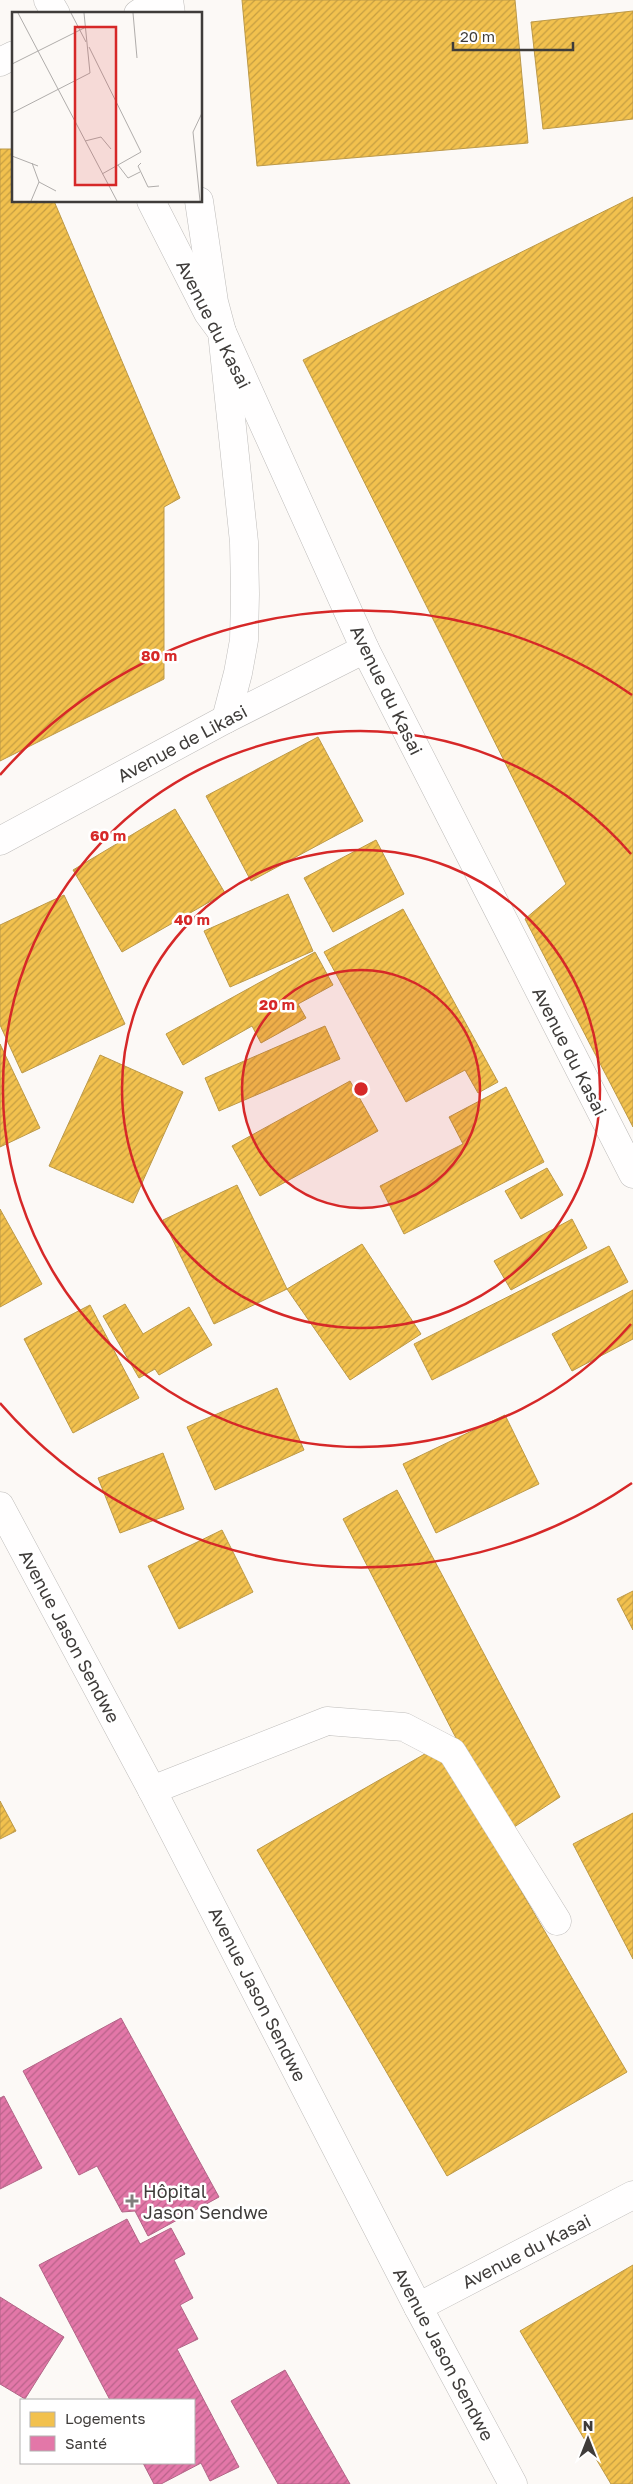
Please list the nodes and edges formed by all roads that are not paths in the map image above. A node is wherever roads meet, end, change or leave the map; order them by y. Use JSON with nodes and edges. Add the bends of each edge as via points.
{"nodes":[{"id":1,"x":48,"y":0,"type":"edge"},
{"id":2,"x":160,"y":0,"type":"edge"},
{"id":3,"x":55,"y":12,"type":"edge"},
{"id":4,"x":141,"y":12,"type":"edge"},
{"id":5,"x":12,"y":57,"type":"edge"},
{"id":6,"x":0,"y":62,"type":"edge"},
{"id":7,"x":152,"y":202,"type":"edge"},
{"id":8,"x":199,"y":202,"type":"edge"},
{"id":9,"x":222,"y":332,"type":"junction"},
{"id":10,"x":365,"y":649,"type":"junction"},
{"id":11,"x":226,"y":719,"type":"junction"},
{"id":12,"x":0,"y":841,"type":"edge"},
{"id":13,"x":633,"y":1174,"type":"edge"},
{"id":14,"x":0,"y":1506,"type":"edge"},
{"id":15,"x":152,"y":1790,"type":"junction"},
{"id":16,"x":557,"y":1921,"type":"dead end"},
{"id":17,"x":633,"y":2195,"type":"edge"},
{"id":18,"x":418,"y":2307,"type":"junction"},
{"id":19,"x":513,"y":2484,"type":"edge"}],
"edges":[{"from":1,"to":3,"type":"main road"},
{"from":2,"to":4,"type":"main road"},
{"from":5,"to":6,"type":"main road"},
{"from":7,"to":9,"type":"main road","name":"Avenue du Kasai","via":[[208,312]]},
{"from":8,"to":9,"type":"main road","via":[[214,302]]},
{"from":9,"to":10,"type":"main road","name":"Avenue du Kasai"},
{"from":9,"to":11,"type":"main road","via":[[244,542],[245,585],[244,640]]},
{"from":10,"to":11,"type":"main road","name":"Avenue de Likasi"},
{"from":10,"to":13,"type":"main road","name":"Avenue du Kasai"},
{"from":11,"to":12,"type":"main road","name":"Avenue de Likasi"},
{"from":14,"to":15,"type":"main road","name":"Avenue Jason Sendwe"},
{"from":15,"to":16,"type":"main road","via":[[327,1722],[404,1727],[452,1752]]},
{"from":15,"to":18,"type":"main road","name":"Avenue Jason Sendwe"},
{"from":17,"to":18,"type":"main road","name":"Avenue du Kasai"},
{"from":18,"to":19,"type":"main road","name":"Avenue Jason Sendwe"}]}
